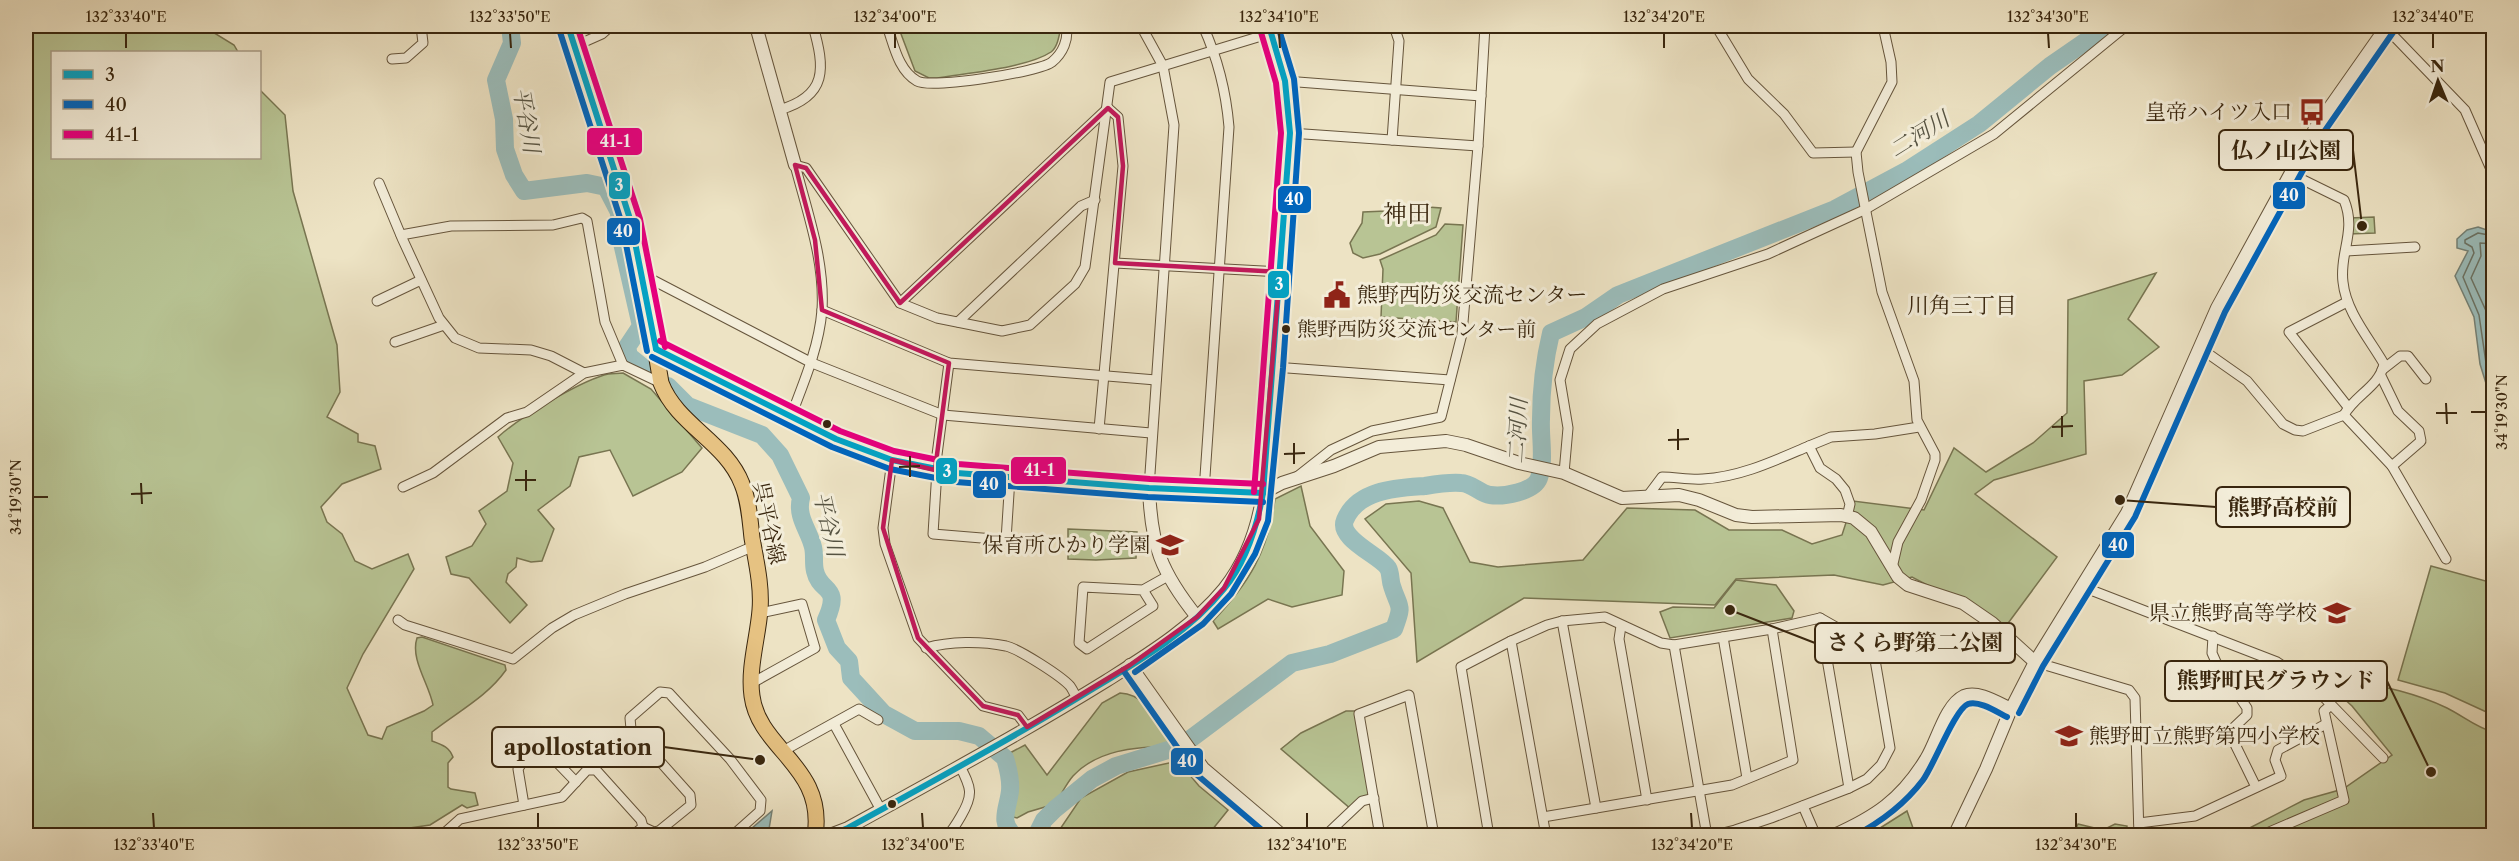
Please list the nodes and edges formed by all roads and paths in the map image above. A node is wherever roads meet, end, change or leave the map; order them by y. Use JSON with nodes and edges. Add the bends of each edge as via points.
{"nodes":[{"id":1,"x":421,"y":26,"type":"edge"},
{"id":2,"x":568,"y":26,"type":"edge"},
{"id":3,"x":611,"y":26,"type":"edge"},
{"id":4,"x":756,"y":26,"type":"edge"},
{"id":5,"x":813,"y":26,"type":"edge"},
{"id":6,"x":887,"y":26,"type":"edge"},
{"id":7,"x":1066,"y":26,"type":"edge"},
{"id":8,"x":1141,"y":26,"type":"edge"},
{"id":9,"x":1203,"y":26,"type":"edge"},
{"id":10,"x":1285,"y":26,"type":"edge"},
{"id":11,"x":1394,"y":26,"type":"edge"},
{"id":12,"x":1485,"y":26,"type":"edge"},
{"id":13,"x":1716,"y":26,"type":"edge"},
{"id":14,"x":1883,"y":26,"type":"edge"},
{"id":15,"x":2126,"y":26,"type":"edge"},
{"id":16,"x":2387,"y":27,"type":"edge"},
{"id":17,"x":1270,"y":29,"type":"edge"},
{"id":18,"x":575,"y":46,"type":"junction"},
{"id":19,"x":1214,"y":50,"type":"junction"},
{"id":20,"x":392,"y":59,"type":"dead end"},
{"id":21,"x":1163,"y":66,"type":"junction"},
{"id":22,"x":1285,"y":81,"type":"junction"},
{"id":23,"x":1396,"y":89,"type":"junction"},
{"id":24,"x":1480,"y":96,"type":"junction"},
{"id":25,"x":1108,"y":108,"type":"junction"},
{"id":26,"x":779,"y":110,"type":"junction"},
{"id":27,"x":1290,"y":133,"type":"junction"},
{"id":28,"x":1392,"y":140,"type":"junction"},
{"id":29,"x":1478,"y":146,"type":"junction"},
{"id":30,"x":1856,"y":152,"type":"junction"},
{"id":31,"x":795,"y":165,"type":"junction"},
{"id":32,"x":2493,"y":171,"type":"edge"},
{"id":33,"x":2291,"y":174,"type":"junction"},
{"id":34,"x":380,"y":183,"type":"dead end"},
{"id":35,"x":1095,"y":200,"type":"junction"},
{"id":36,"x":1864,"y":207,"type":"junction"},
{"id":37,"x":400,"y":235,"type":"junction"},
{"id":38,"x":2415,"y":247,"type":"dead end"},
{"id":39,"x":2346,"y":251,"type":"junction"},
{"id":40,"x":1115,"y":263,"type":"junction"},
{"id":41,"x":1166,"y":266,"type":"junction"},
{"id":42,"x":1221,"y":269,"type":"junction"},
{"id":43,"x":1280,"y":272,"type":"junction"},
{"id":44,"x":643,"y":275,"type":"junction"},
{"id":45,"x":421,"y":280,"type":"junction"},
{"id":46,"x":376,"y":301,"type":"dead end"},
{"id":47,"x":2347,"y":302,"type":"junction"},
{"id":48,"x":900,"y":303,"type":"junction"},
{"id":49,"x":822,"y":310,"type":"junction"},
{"id":50,"x":958,"y":322,"type":"junction"},
{"id":51,"x":444,"y":325,"type":"junction"},
{"id":52,"x":395,"y":342,"type":"dead end"},
{"id":53,"x":2200,"y":348,"type":"junction"},
{"id":54,"x":656,"y":349,"type":"junction"},
{"id":55,"x":812,"y":363,"type":"junction"},
{"id":56,"x":949,"y":363,"type":"junction"},
{"id":57,"x":623,"y":365,"type":"junction"},
{"id":58,"x":1274,"y":367,"type":"junction"},
{"id":59,"x":584,"y":373,"type":"junction"},
{"id":60,"x":2382,"y":373,"type":"junction"},
{"id":61,"x":1105,"y":376,"type":"junction"},
{"id":62,"x":2426,"y":379,"type":"dead end"},
{"id":63,"x":1156,"y":380,"type":"junction"},
{"id":64,"x":1450,"y":380,"type":"junction"},
{"id":65,"x":661,"y":383,"type":"junction"},
{"id":66,"x":2346,"y":411,"type":"junction"},
{"id":67,"x":943,"y":415,"type":"junction"},
{"id":68,"x":791,"y":416,"type":"junction"},
{"id":69,"x":1919,"y":427,"type":"junction"},
{"id":70,"x":1099,"y":429,"type":"junction"},
{"id":71,"x":1151,"y":433,"type":"junction"},
{"id":72,"x":1809,"y":446,"type":"junction"},
{"id":73,"x":892,"y":460,"type":"junction"},
{"id":74,"x":2392,"y":466,"type":"junction"},
{"id":75,"x":936,"y":470,"type":"junction"},
{"id":76,"x":1559,"y":471,"type":"junction"},
{"id":77,"x":1010,"y":478,"type":"junction"},
{"id":78,"x":1296,"y":478,"type":"junction"},
{"id":79,"x":403,"y":487,"type":"dead end"},
{"id":80,"x":1149,"y":488,"type":"junction"},
{"id":81,"x":1204,"y":491,"type":"junction"},
{"id":82,"x":1263,"y":493,"type":"junction"},
{"id":83,"x":1647,"y":497,"type":"junction"},
{"id":84,"x":1846,"y":517,"type":"junction"},
{"id":85,"x":754,"y":546,"type":"junction"},
{"id":86,"x":2446,"y":559,"type":"dead end"},
{"id":87,"x":1892,"y":568,"type":"junction"},
{"id":88,"x":1168,"y":576,"type":"junction"},
{"id":89,"x":2083,"y":587,"type":"junction"},
{"id":90,"x":1143,"y":590,"type":"junction"},
{"id":91,"x":760,"y":613,"type":"junction"},
{"id":92,"x":1197,"y":617,"type":"junction"},
{"id":93,"x":1820,"y":618,"type":"junction"},
{"id":94,"x":399,"y":620,"type":"dead end"},
{"id":95,"x":1562,"y":621,"type":"junction"},
{"id":96,"x":1621,"y":626,"type":"junction"},
{"id":97,"x":1772,"y":629,"type":"junction"},
{"id":98,"x":2213,"y":636,"type":"junction"},
{"id":99,"x":1723,"y":637,"type":"junction"},
{"id":100,"x":1511,"y":641,"type":"junction"},
{"id":101,"x":1674,"y":645,"type":"junction"},
{"id":102,"x":926,"y":648,"type":"junction"},
{"id":103,"x":2036,"y":662,"type":"junction"},
{"id":104,"x":1130,"y":665,"type":"junction"},
{"id":105,"x":752,"y":683,"type":"junction"},
{"id":106,"x":1077,"y":699,"type":"junction"},
{"id":107,"x":2331,"y":705,"type":"junction"},
{"id":108,"x":2011,"y":709,"type":"junction"},
{"id":109,"x":878,"y":720,"type":"dead end"},
{"id":110,"x":834,"y":724,"type":"junction"},
{"id":111,"x":2326,"y":724,"type":"junction"},
{"id":112,"x":1027,"y":727,"type":"junction"},
{"id":113,"x":783,"y":751,"type":"junction"},
{"id":114,"x":2383,"y":758,"type":"dead end"},
{"id":115,"x":960,"y":766,"type":"junction"},
{"id":116,"x":1747,"y":778,"type":"junction"},
{"id":117,"x":576,"y":782,"type":"junction"},
{"id":118,"x":2256,"y":787,"type":"junction"},
{"id":119,"x":1849,"y":788,"type":"junction"},
{"id":120,"x":1699,"y":791,"type":"junction"},
{"id":121,"x":1374,"y":798,"type":"junction"},
{"id":122,"x":1647,"y":800,"type":"junction"},
{"id":123,"x":524,"y":805,"type":"junction"},
{"id":124,"x":1803,"y":806,"type":"junction"},
{"id":125,"x":1596,"y":808,"type":"junction"},
{"id":126,"x":881,"y":810,"type":"junction"},
{"id":127,"x":1543,"y":817,"type":"junction"},
{"id":128,"x":2139,"y":823,"type":"junction"},
{"id":129,"x":643,"y":827,"type":"junction"},
{"id":130,"x":831,"y":835,"type":"edge"},
{"id":131,"x":441,"y":836,"type":"edge"},
{"id":132,"x":620,"y":836,"type":"edge"},
{"id":133,"x":732,"y":836,"type":"edge"},
{"id":134,"x":815,"y":836,"type":"edge"},
{"id":135,"x":947,"y":836,"type":"edge"},
{"id":136,"x":1283,"y":836,"type":"edge"},
{"id":137,"x":1325,"y":836,"type":"edge"},
{"id":138,"x":1380,"y":836,"type":"edge"},
{"id":139,"x":1434,"y":836,"type":"edge"},
{"id":140,"x":1489,"y":836,"type":"edge"},
{"id":141,"x":1546,"y":836,"type":"edge"},
{"id":142,"x":1709,"y":836,"type":"edge"},
{"id":143,"x":1816,"y":836,"type":"edge"},
{"id":144,"x":1832,"y":836,"type":"edge"},
{"id":145,"x":1954,"y":836,"type":"edge"},
{"id":146,"x":2139,"y":836,"type":"edge"},
{"id":147,"x":2260,"y":836,"type":"edge"}],
"edges":[{"from":1,"to":20,"type":"street","via":[[423,43],[406,58]]},
{"from":2,"to":18,"type":"main road","name":"呉平谷線"},
{"from":3,"to":18,"type":"street"},
{"from":4,"to":26,"type":"street"},
{"from":5,"to":26,"type":"street","via":[[821,54],[821,74],[803,102]]},
{"from":6,"to":7,"type":"street","via":[[903,69],[919,82],[940,84],[1051,63],[1068,36]]},
{"from":8,"to":21,"type":"street"},
{"from":9,"to":19,"type":"street"},
{"from":10,"to":17,"type":"street"},
{"from":11,"to":23,"type":"street","via":[[1399,41]]},
{"from":12,"to":24,"type":"street"},
{"from":13,"to":30,"type":"street","via":[[1748,79],[1784,114],[1813,153]]},
{"from":14,"to":30,"type":"street","via":[[1892,82]]},
{"from":15,"to":36,"type":"street","via":[[1994,134]]},
{"from":16,"to":32,"type":"street","via":[[2465,110]]},
{"from":16,"to":33,"type":"street","via":[[2316,127]]},
{"from":17,"to":19,"type":"street"},
{"from":17,"to":22,"type":"street"},
{"from":18,"to":44,"type":"main road","name":"呉平谷線","via":[[631,222]]},
{"from":19,"to":21,"type":"street"},
{"from":19,"to":42,"type":"street","via":[[1227,96],[1229,127]]},
{"from":21,"to":25,"type":"street","via":[[1110,82]]},
{"from":21,"to":41,"type":"street","via":[[1174,124]]},
{"from":22,"to":23,"type":"street"},
{"from":22,"to":27,"type":"street"},
{"from":23,"to":24,"type":"street"},
{"from":23,"to":28,"type":"street"},
{"from":24,"to":29,"type":"street"},
{"from":25,"to":35,"type":"street"},
{"from":25,"to":40,"type":"street","via":[[1118,117],[1123,166]]},
{"from":25,"to":48,"type":"street"},
{"from":26,"to":31,"type":"street"},
{"from":27,"to":28,"type":"street"},
{"from":27,"to":43,"type":"street"},
{"from":28,"to":29,"type":"street"},
{"from":29,"to":64,"type":"street","via":[[1462,334]]},
{"from":30,"to":36,"type":"street"},
{"from":31,"to":48,"type":"street","via":[[806,168]]},
{"from":31,"to":49,"type":"street","via":[[815,240]]},
{"from":33,"to":39,"type":"street","via":[[2344,200],[2349,213]]},
{"from":33,"to":53,"type":"street","via":[[2217,308]]},
{"from":34,"to":37,"type":"street"},
{"from":35,"to":50,"type":"street","via":[[1081,206]]},
{"from":35,"to":50,"type":"street","via":[[1085,267],[1075,284],[1030,325],[1002,331]]},
{"from":36,"to":69,"type":"street","via":[[1882,292],[1914,381]]},
{"from":36,"to":76,"type":"street","via":[[1768,254],[1663,289],[1597,324],[1569,349],[1562,370],[1560,380],[1568,428]]},
{"from":37,"to":45,"type":"street"},
{"from":37,"to":57,"type":"street","via":[[451,226],[587,221],[605,322]]},
{"from":38,"to":39,"type":"street"},
{"from":39,"to":47,"type":"street","via":[[2342,279]]},
{"from":40,"to":41,"type":"street"},
{"from":40,"to":61,"type":"street"},
{"from":41,"to":42,"type":"street"},
{"from":41,"to":63,"type":"street"},
{"from":42,"to":43,"type":"street"},
{"from":42,"to":81,"type":"street"},
{"from":43,"to":58,"type":"street"},
{"from":44,"to":54,"type":"main road","name":"呉平谷線"},
{"from":44,"to":55,"type":"street"},
{"from":45,"to":46,"type":"street"},
{"from":45,"to":51,"type":"street"},
{"from":47,"to":60,"type":"street","via":[[2384,364]]},
{"from":47,"to":66,"type":"street","via":[[2289,332]]},
{"from":48,"to":50,"type":"street"},
{"from":49,"to":55,"type":"street"},
{"from":49,"to":56,"type":"street"},
{"from":51,"to":52,"type":"street"},
{"from":51,"to":59,"type":"street","via":[[455,338],[478,348],[531,350]]},
{"from":53,"to":66,"type":"street","via":[[2247,381],[2283,424],[2295,430],[2303,431]]},
{"from":53,"to":89,"type":"street","via":[[2127,513]]},
{"from":54,"to":65,"type":"main road","name":"呉平谷線"},
{"from":54,"to":68,"type":"street"},
{"from":55,"to":67,"type":"street"},
{"from":55,"to":68,"type":"street"},
{"from":56,"to":61,"type":"street"},
{"from":56,"to":67,"type":"street"},
{"from":57,"to":59,"type":"street"},
{"from":57,"to":65,"type":"street"},
{"from":58,"to":64,"type":"street"},
{"from":58,"to":82,"type":"street"},
{"from":59,"to":79,"type":"street","via":[[527,412],[507,418],[432,473]]},
{"from":60,"to":62,"type":"street","via":[[2400,356],[2408,356]]},
{"from":60,"to":66,"type":"street"},
{"from":60,"to":74,"type":"street","via":[[2398,411],[2419,432],[2421,441]]},
{"from":61,"to":63,"type":"street"},
{"from":61,"to":70,"type":"street"},
{"from":63,"to":71,"type":"street"},
{"from":64,"to":78,"type":"street","via":[[1441,417],[1372,431],[1331,450]]},
{"from":65,"to":85,"type":"main road","name":"呉平谷線","via":[[666,398],[726,458],[742,483]]},
{"from":66,"to":74,"type":"street"},
{"from":67,"to":70,"type":"street"},
{"from":67,"to":75,"type":"street"},
{"from":68,"to":73,"type":"street","via":[[836,439]]},
{"from":69,"to":72,"type":"street","via":[[1831,437]]},
{"from":69,"to":87,"type":"street","via":[[1935,460],[1921,500],[1898,542]]},
{"from":70,"to":71,"type":"street"},
{"from":71,"to":80,"type":"street"},
{"from":72,"to":83,"type":"street","via":[[1773,464],[1720,477],[1662,477]]},
{"from":72,"to":84,"type":"street","via":[[1820,468],[1845,490],[1850,504]]},
{"from":73,"to":75,"type":"street"},
{"from":73,"to":102,"type":"street","via":[[883,528],[885,544],[910,622]]},
{"from":74,"to":86,"type":"street"},
{"from":75,"to":77,"type":"street"},
{"from":75,"to":77,"type":"street","via":[[933,534],[1006,540]]},
{"from":76,"to":78,"type":"street","via":[[1446,441],[1379,447]]},
{"from":76,"to":83,"type":"street","via":[[1622,498]]},
{"from":77,"to":80,"type":"street"},
{"from":78,"to":82,"type":"street"},
{"from":80,"to":81,"type":"street"},
{"from":80,"to":88,"type":"street","via":[[1153,541]]},
{"from":81,"to":82,"type":"street"},
{"from":82,"to":92,"type":"street","via":[[1259,519],[1247,550],[1224,588]]},
{"from":83,"to":84,"type":"street","via":[[1690,497],[1752,517]]},
{"from":84,"to":87,"type":"street","via":[[1854,518],[1871,532]]},
{"from":85,"to":91,"type":"main road","name":"呉平谷線"},
{"from":85,"to":94,"type":"street","via":[[574,615],[513,659]]},
{"from":87,"to":103,"type":"street","via":[[1908,585],[1963,603]]},
{"from":88,"to":90,"type":"street"},
{"from":88,"to":92,"type":"street"},
{"from":89,"to":98,"type":"street"},
{"from":89,"to":103,"type":"street"},
{"from":90,"to":90,"type":"street","via":[[1153,606],[1087,649],[1079,644],[1083,587]]},
{"from":91,"to":105,"type":"main road","name":"呉平谷線"},
{"from":91,"to":105,"type":"street","via":[[802,604],[815,648]]},
{"from":92,"to":104,"type":"street"},
{"from":93,"to":97,"type":"street"},
{"from":93,"to":119,"type":"street"},
{"from":93,"to":119,"type":"street","via":[[1873,648],[1890,748],[1881,765]]},
{"from":95,"to":96,"type":"street","via":[[1605,617]]},
{"from":95,"to":100,"type":"street"},
{"from":95,"to":125,"type":"street"},
{"from":96,"to":101,"type":"street"},
{"from":96,"to":122,"type":"street","via":[[1619,639]]},
{"from":97,"to":99,"type":"street"},
{"from":97,"to":116,"type":"street","via":[[1793,760]]},
{"from":98,"to":107,"type":"street","via":[[2277,662],[2313,686]]},
{"from":98,"to":118,"type":"street","via":[[2216,662],[2247,708],[2247,715],[2229,732]]},
{"from":99,"to":101,"type":"street"},
{"from":99,"to":116,"type":"street"},
{"from":100,"to":127,"type":"street"},
{"from":100,"to":140,"type":"street","via":[[1461,667]]},
{"from":101,"to":120,"type":"street"},
{"from":102,"to":106,"type":"street","via":[[976,643],[1008,646],[1070,687]]},
{"from":102,"to":112,"type":"street","via":[[983,706],[1018,715]]},
{"from":103,"to":108,"type":"street"},
{"from":103,"to":128,"type":"street","via":[[2129,690],[2135,698]]},
{"from":104,"to":106,"type":"street"},
{"from":104,"to":136,"type":"street","via":[[1193,756]]},
{"from":105,"to":113,"type":"main road","name":"呉平谷線","via":[[758,715]]},
{"from":106,"to":112,"type":"street"},
{"from":107,"to":111,"type":"street","via":[[2324,711]]},
{"from":107,"to":114,"type":"street"},
{"from":108,"to":144,"type":"street","via":[[1973,694],[1964,696],[1953,705],[1927,758],[1899,796],[1862,822]]},
{"from":108,"to":145,"type":"street"},
{"from":109,"to":110,"type":"street","via":[[859,709]]},
{"from":110,"to":113,"type":"street"},
{"from":110,"to":126,"type":"street"},
{"from":111,"to":118,"type":"street","via":[[2278,750],[2275,760],[2281,776]]},
{"from":111,"to":147,"type":"street","via":[[2344,800]]},
{"from":112,"to":115,"type":"street"},
{"from":113,"to":134,"type":"main road","name":"呉平谷線","via":[[810,787],[817,820]]},
{"from":115,"to":126,"type":"street"},
{"from":115,"to":135,"type":"street","via":[[970,800]]},
{"from":116,"to":120,"type":"street"},
{"from":117,"to":123,"type":"street","via":[[562,797]]},
{"from":117,"to":123,"type":"street","via":[[538,747],[529,752],[518,769]]},
{"from":117,"to":129,"type":"street","via":[[587,770],[596,770]]},
{"from":118,"to":128,"type":"street","via":[[2195,816]]},
{"from":119,"to":124,"type":"street"},
{"from":120,"to":122,"type":"street"},
{"from":120,"to":142,"type":"street"},
{"from":121,"to":137,"type":"street","via":[[1362,801]]},
{"from":121,"to":138,"type":"street"},
{"from":121,"to":139,"type":"street","via":[[1359,714],[1409,695]]},
{"from":122,"to":125,"type":"street"},
{"from":123,"to":131,"type":"street","via":[[460,819]]},
{"from":124,"to":142,"type":"street"},
{"from":124,"to":143,"type":"street"},
{"from":125,"to":127,"type":"street"},
{"from":126,"to":130,"type":"street"},
{"from":127,"to":141,"type":"street"},
{"from":128,"to":146,"type":"street"},
{"from":129,"to":132,"type":"street"},
{"from":129,"to":133,"type":"street","via":[[659,831],[691,805],[690,795],[631,729],[630,718],[660,692],[669,693],[730,759],[761,800],[760,811]]}]}
